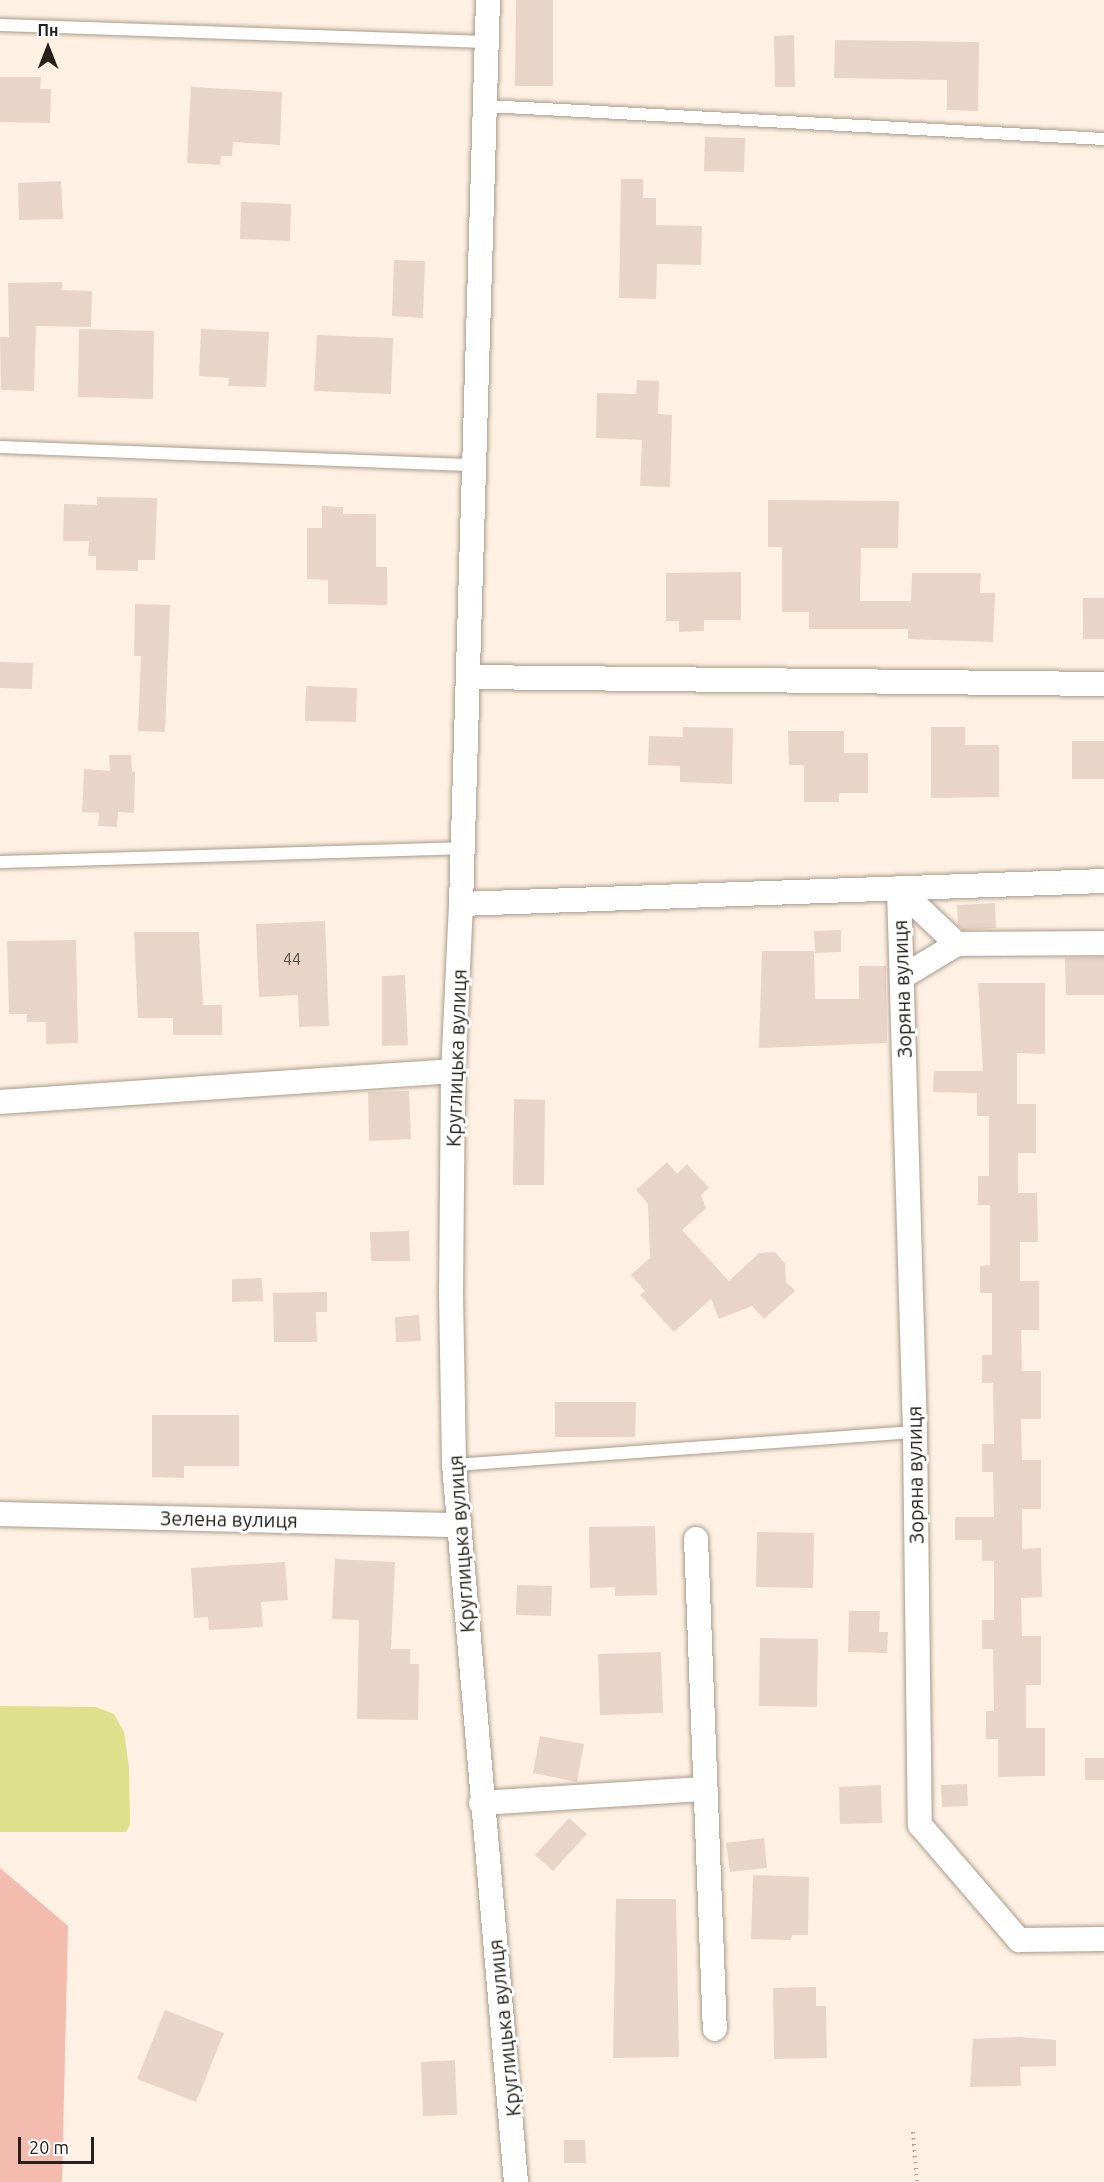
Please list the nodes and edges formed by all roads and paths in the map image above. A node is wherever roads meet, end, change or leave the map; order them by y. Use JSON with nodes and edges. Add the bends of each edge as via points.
{"nodes":[{"id":1,"x":489,"y":0,"type":"edge"},
{"id":2,"x":0,"y":25,"type":"edge"},
{"id":3,"x":487,"y":42,"type":"junction"},
{"id":4,"x":487,"y":106,"type":"junction"},
{"id":5,"x":1104,"y":139,"type":"edge"},
{"id":6,"x":0,"y":447,"type":"edge"},
{"id":7,"x":474,"y":465,"type":"junction"},
{"id":8,"x":468,"y":677,"type":"junction"},
{"id":9,"x":1104,"y":684,"type":"edge"},
{"id":10,"x":463,"y":848,"type":"junction"},
{"id":11,"x":0,"y":862,"type":"edge"},
{"id":12,"x":1104,"y":881,"type":"edge"},
{"id":13,"x":899,"y":889,"type":"junction"},
{"id":14,"x":461,"y":904,"type":"junction"},
{"id":15,"x":1104,"y":943,"type":"edge"},
{"id":16,"x":957,"y":944,"type":"junction"},
{"id":17,"x":902,"y":977,"type":"junction"},
{"id":18,"x":453,"y":1071,"type":"junction"},
{"id":19,"x":0,"y":1102,"type":"edge"},
{"id":20,"x":915,"y":1432,"type":"junction"},
{"id":21,"x":454,"y":1465,"type":"junction"},
{"id":22,"x":0,"y":1514,"type":"edge"},
{"id":23,"x":458,"y":1525,"type":"junction"},
{"id":24,"x":696,"y":1539,"type":"dead end"},
{"id":25,"x":703,"y":1789,"type":"junction"},
{"id":26,"x":481,"y":1803,"type":"junction"},
{"id":27,"x":1104,"y":1939,"type":"edge"},
{"id":28,"x":715,"y":2029,"type":"dead end"},
{"id":29,"x":913,"y":2132,"type":"dead end"},
{"id":30,"x":516,"y":2182,"type":"edge"},
{"id":31,"x":917,"y":2182,"type":"edge"}],
"edges":[{"from":1,"to":3,"type":"street","name":"Круглицька вулиця"},
{"from":2,"to":3,"type":"lane"},
{"from":3,"to":4,"type":"street","name":"Круглицька вулиця"},
{"from":4,"to":5,"type":"lane"},
{"from":4,"to":7,"type":"street","name":"Круглицька вулиця"},
{"from":6,"to":7,"type":"lane"},
{"from":7,"to":8,"type":"street","name":"Круглицька вулиця"},
{"from":8,"to":9,"type":"street"},
{"from":8,"to":10,"type":"street","name":"Круглицька вулиця"},
{"from":10,"to":11,"type":"lane"},
{"from":10,"to":14,"type":"street","name":"Круглицька вулиця"},
{"from":12,"to":13,"type":"street"},
{"from":13,"to":14,"type":"street"},
{"from":13,"to":16,"type":"street"},
{"from":13,"to":17,"type":"street","name":"Зоряна вулиця"},
{"from":14,"to":18,"type":"street","name":"Круглицька вулиця"},
{"from":15,"to":16,"type":"street"},
{"from":16,"to":17,"type":"street"},
{"from":17,"to":20,"type":"street","name":"Зоряна вулиця"},
{"from":18,"to":19,"type":"street"},
{"from":18,"to":21,"type":"street","name":"Круглицька вулиця"},
{"from":20,"to":21,"type":"lane"},
{"from":20,"to":27,"type":"street","name":"Зоряна вулиця","via":[[920,1825],[1019,1940]]},
{"from":21,"to":23,"type":"street","name":"Круглицька вулиця"},
{"from":22,"to":23,"type":"street","name":"Зелена вулиця"},
{"from":23,"to":26,"type":"street","name":"Круглицька вулиця"},
{"from":24,"to":25,"type":"street"},
{"from":25,"to":26,"type":"street"},
{"from":25,"to":28,"type":"street"},
{"from":26,"to":30,"type":"street","name":"Круглицька вулиця"},
{"from":29,"to":31,"type":"path"}]}
